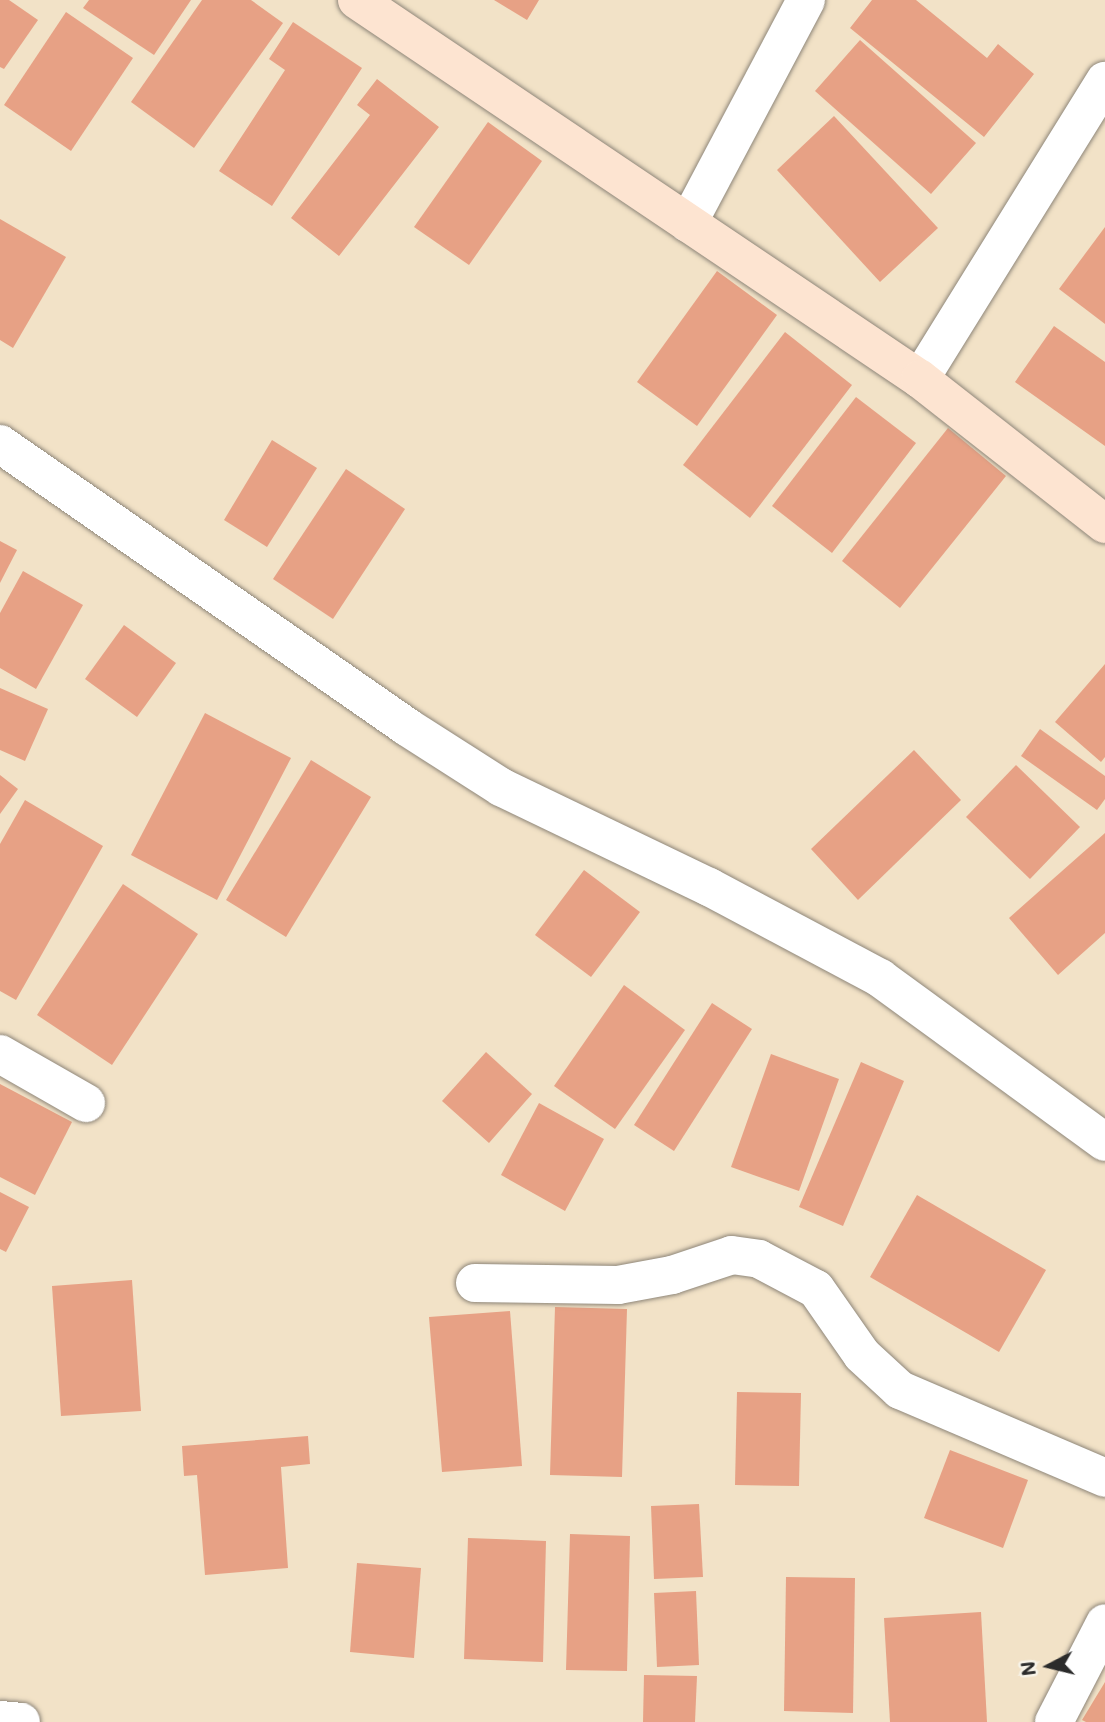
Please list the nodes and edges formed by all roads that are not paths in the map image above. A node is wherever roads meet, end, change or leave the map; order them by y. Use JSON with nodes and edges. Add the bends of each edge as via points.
{"nodes":[{"id":1,"x":357,"y":0,"type":"edge"},
{"id":2,"x":806,"y":0,"type":"edge"},
{"id":3,"x":1105,"y":81,"type":"edge"},
{"id":4,"x":688,"y":223,"type":"junction"},
{"id":5,"x":920,"y":379,"type":"junction"},
{"id":6,"x":0,"y":444,"type":"edge"},
{"id":7,"x":1105,"y":524,"type":"edge"},
{"id":8,"x":0,"y":1054,"type":"edge"},
{"id":9,"x":86,"y":1103,"type":"dead end"},
{"id":10,"x":1105,"y":1142,"type":"edge"},
{"id":11,"x":475,"y":1283,"type":"dead end"},
{"id":12,"x":1105,"y":1478,"type":"edge"},
{"id":13,"x":1105,"y":1623,"type":"edge"},
{"id":14,"x":0,"y":1720,"type":"edge"},
{"id":15,"x":21,"y":1722,"type":"edge"},
{"id":16,"x":1054,"y":1722,"type":"edge"}],
"edges":[{"from":1,"to":4,"type":"street"},
{"from":2,"to":4,"type":"street"},
{"from":3,"to":5,"type":"street"},
{"from":4,"to":5,"type":"street"},
{"from":5,"to":7,"type":"street"},
{"from":6,"to":10,"type":"street","via":[[418,735],[501,787],[709,887],[880,978]]},
{"from":8,"to":9,"type":"street"},
{"from":11,"to":12,"type":"street","via":[[618,1285],[672,1275],[732,1255],[759,1259],[816,1289],[862,1355],[900,1390]]},
{"from":13,"to":16,"type":"street"},
{"from":14,"to":15,"type":"street"}]}
